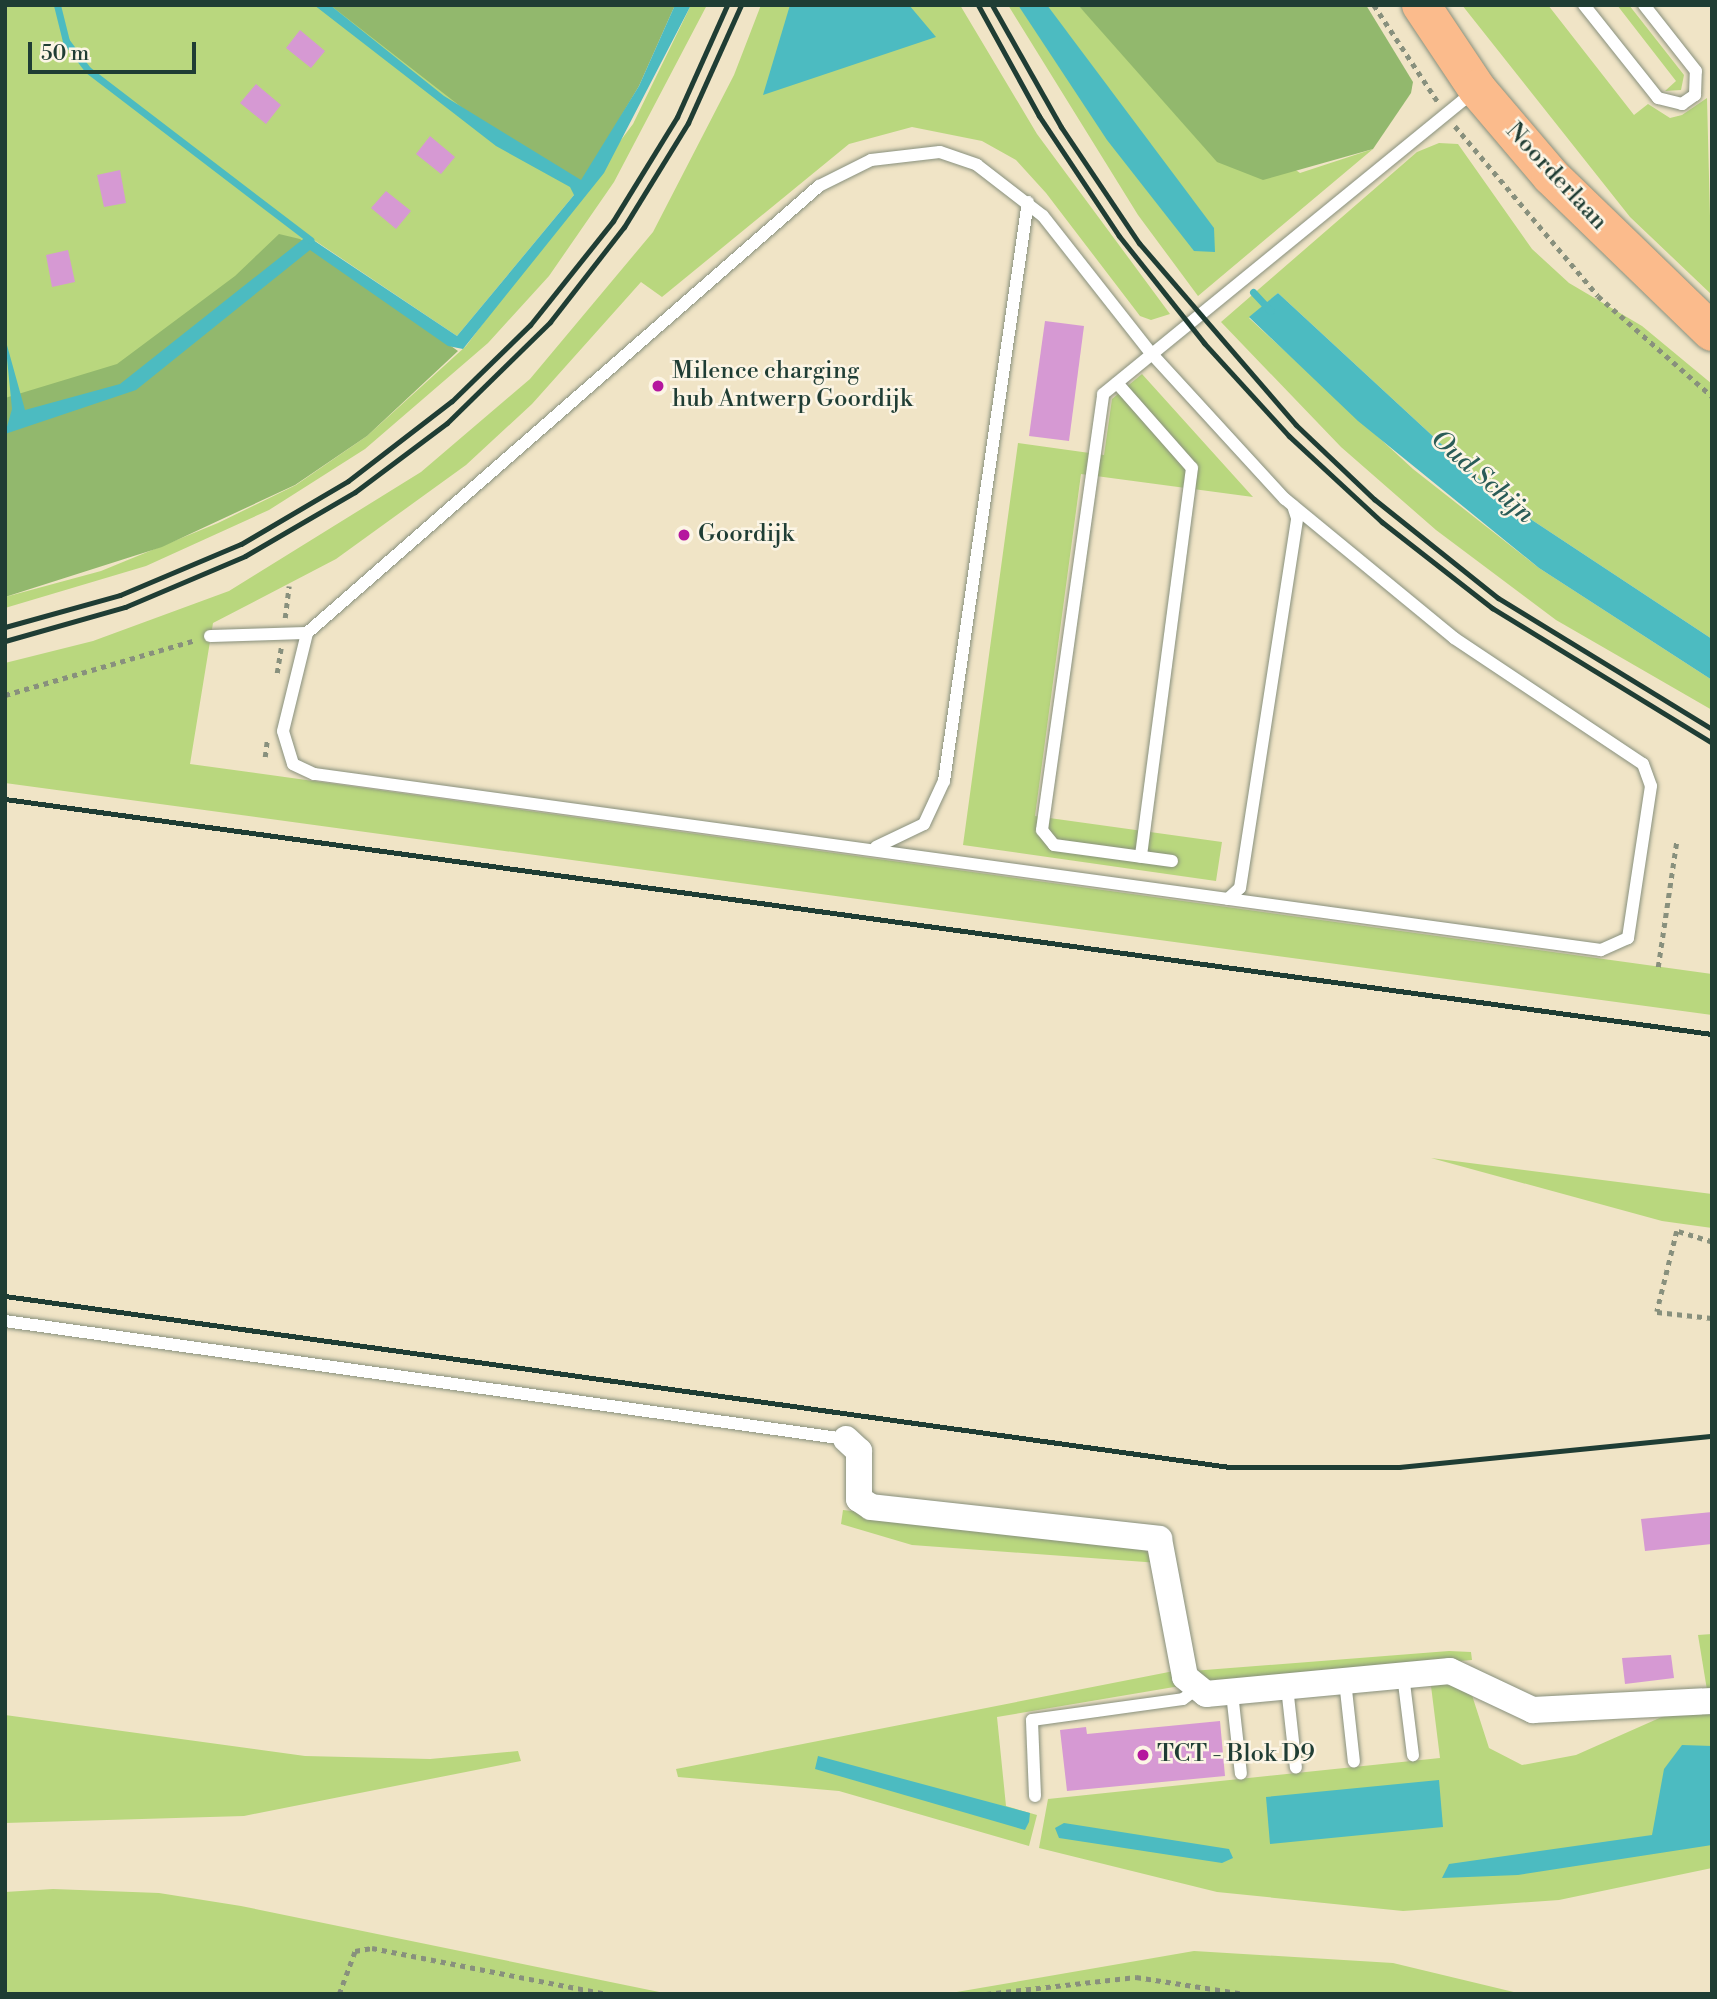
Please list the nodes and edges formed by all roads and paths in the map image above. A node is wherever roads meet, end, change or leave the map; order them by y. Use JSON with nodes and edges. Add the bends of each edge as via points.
{"nodes":[{"id":1,"x":1374,"y":5,"type":"edge"},
{"id":2,"x":1421,"y":5,"type":"edge"},
{"id":3,"x":1584,"y":5,"type":"edge"},
{"id":4,"x":1644,"y":5,"type":"edge"},
{"id":5,"x":1477,"y":89,"type":"junction"},
{"id":6,"x":1445,"y":112,"type":"junction"},
{"id":7,"x":1028,"y":202,"type":"junction"},
{"id":8,"x":1712,"y":332,"type":"edge"},
{"id":9,"x":1151,"y":353,"type":"junction"},
{"id":10,"x":1116,"y":383,"type":"junction"},
{"id":11,"x":1712,"y":396,"type":"edge"},
{"id":12,"x":1293,"y":506,"type":"junction"},
{"id":13,"x":307,"y":633,"type":"junction"},
{"id":14,"x":211,"y":636,"type":"joint"},
{"id":15,"x":5,"y":695,"type":"edge"},
{"id":16,"x":1677,"y":839,"type":"dead end"},
{"id":17,"x":858,"y":848,"type":"junction"},
{"id":18,"x":1141,"y":857,"type":"junction"},
{"id":19,"x":1172,"y":861,"type":"dead end"},
{"id":20,"x":1228,"y":899,"type":"junction"},
{"id":21,"x":1658,"y":967,"type":"dead end"},
{"id":22,"x":1712,"y":1242,"type":"edge"},
{"id":23,"x":1712,"y":1318,"type":"edge"},
{"id":24,"x":5,"y":1321,"type":"edge"},
{"id":25,"x":846,"y":1439,"type":"joint"},
{"id":26,"x":1404,"y":1675,"type":"junction"},
{"id":27,"x":1345,"y":1681,"type":"junction"},
{"id":28,"x":1287,"y":1687,"type":"junction"},
{"id":29,"x":1195,"y":1690,"type":"junction"},
{"id":30,"x":1233,"y":1693,"type":"junction"},
{"id":31,"x":1712,"y":1701,"type":"edge"},
{"id":32,"x":1413,"y":1755,"type":"dead end"},
{"id":33,"x":1354,"y":1762,"type":"dead end"},
{"id":34,"x":1296,"y":1768,"type":"dead end"},
{"id":35,"x":1241,"y":1773,"type":"dead end"},
{"id":36,"x":1035,"y":1796,"type":"dead end"},
{"id":37,"x":339,"y":1994,"type":"edge"},
{"id":38,"x":606,"y":1994,"type":"edge"},
{"id":39,"x":986,"y":1994,"type":"edge"},
{"id":40,"x":1245,"y":1994,"type":"edge"}],
"edges":[{"from":1,"to":6,"type":"path"},
{"from":2,"to":5,"type":"main road","name":"Noorderlaan"},
{"from":3,"to":4,"type":"lane","via":[[1658,99],[1682,104],[1695,95],[1696,71]]},
{"from":5,"to":6,"type":"lane"},
{"from":5,"to":8,"type":"main road","name":"Noorderlaan","via":[[1551,176]]},
{"from":6,"to":9,"type":"lane"},
{"from":6,"to":11,"type":"path","via":[[1598,296]]},
{"from":7,"to":9,"type":"lane"},
{"from":7,"to":13,"type":"lane","via":[[977,165],[940,152],[846,168]]},
{"from":7,"to":17,"type":"lane","via":[[944,781],[924,824],[882,846]]},
{"from":9,"to":10,"type":"lane"},
{"from":9,"to":12,"type":"lane"},
{"from":10,"to":18,"type":"lane","via":[[1192,468]]},
{"from":10,"to":18,"type":"lane","via":[[1103,394],[1042,830],[1054,845]]},
{"from":12,"to":20,"type":"lane","via":[[1297,519],[1240,888]]},
{"from":12,"to":20,"type":"lane","via":[[1454,638],[1643,764],[1651,786],[1635,919],[1628,938],[1601,950]]},
{"from":13,"to":14,"type":"lane"},
{"from":13,"to":17,"type":"lane","via":[[283,731],[286,754],[302,771]]},
{"from":14,"to":15,"type":"path"},
{"from":16,"to":21,"type":"path"},
{"from":17,"to":20,"type":"lane"},
{"from":18,"to":19,"type":"lane"},
{"from":22,"to":23,"type":"path","via":[[1677,1231],[1657,1311]]},
{"from":24,"to":25,"type":"lane"},
{"from":25,"to":29,"type":"street","via":[[859,1451],[859,1499],[871,1507],[1159,1539],[1183,1669]]},
{"from":26,"to":27,"type":"street"},
{"from":26,"to":31,"type":"street","via":[[1464,1673],[1533,1710]]},
{"from":26,"to":32,"type":"lane"},
{"from":27,"to":28,"type":"street"},
{"from":27,"to":33,"type":"lane"},
{"from":28,"to":30,"type":"street"},
{"from":28,"to":34,"type":"lane"},
{"from":29,"to":30,"type":"street"},
{"from":29,"to":36,"type":"lane","via":[[1183,1699],[1031,1720]]},
{"from":30,"to":35,"type":"lane"},
{"from":37,"to":38,"type":"path","via":[[355,1951],[372,1948]]},
{"from":39,"to":40,"type":"path","via":[[1136,1977]]}]}
